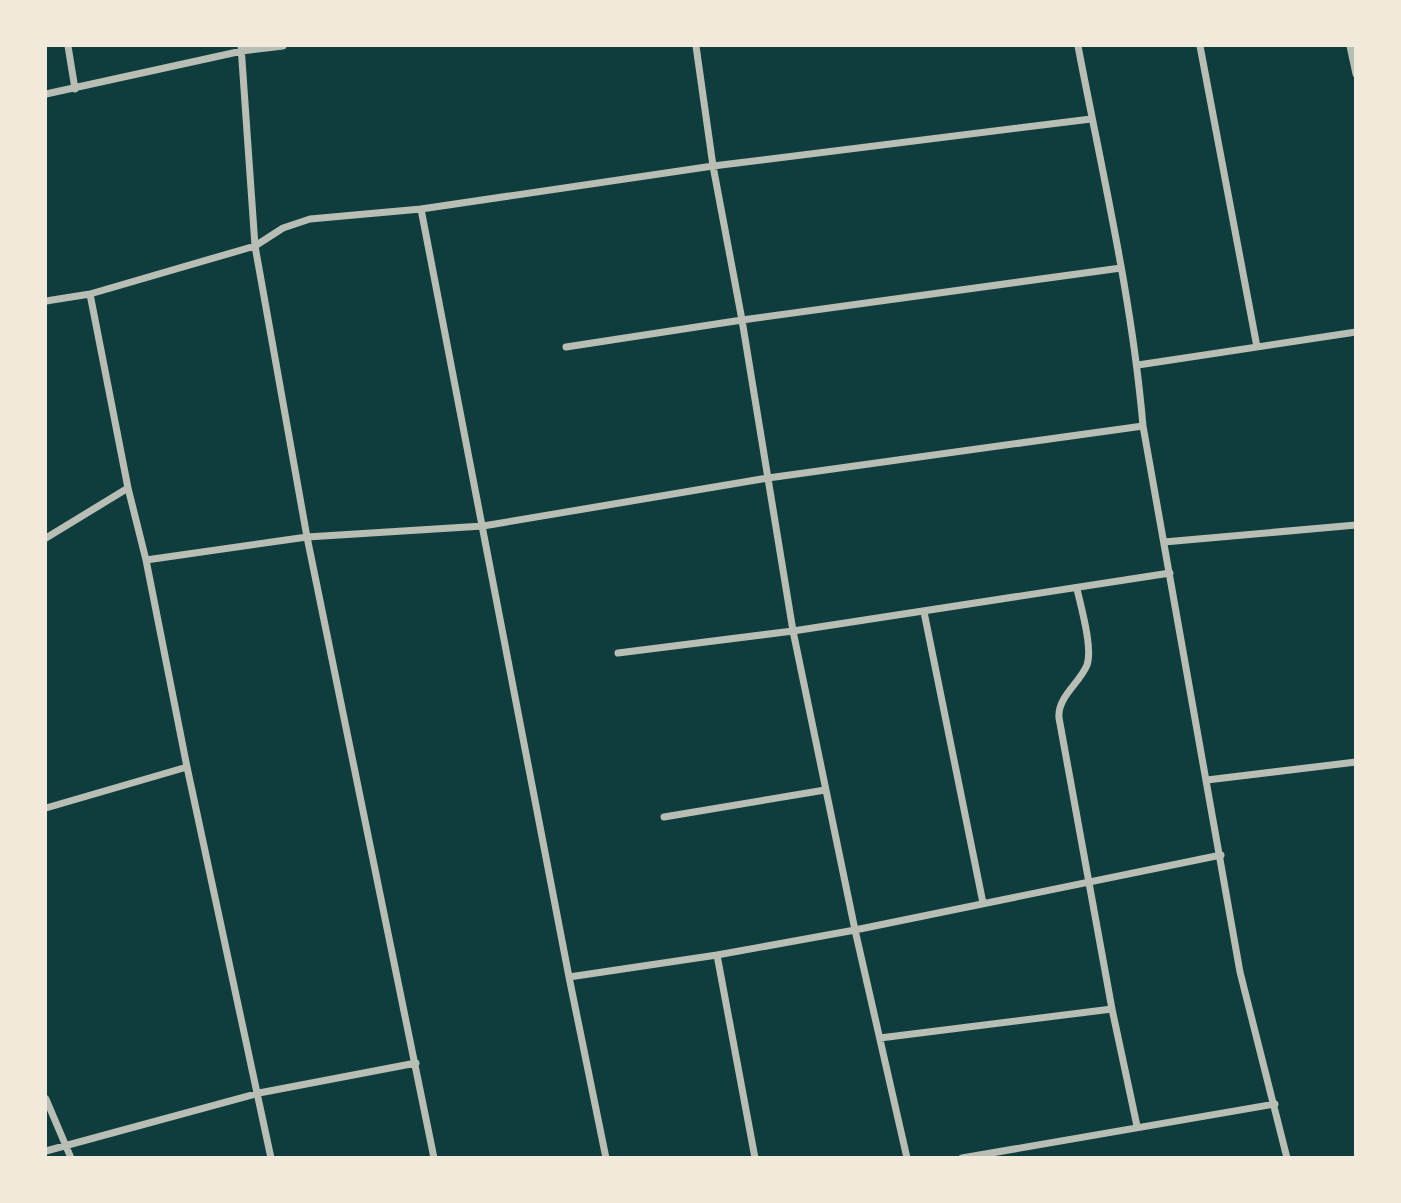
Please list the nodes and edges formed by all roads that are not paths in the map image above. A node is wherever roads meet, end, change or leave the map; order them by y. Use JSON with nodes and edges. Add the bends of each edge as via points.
{"nodes":[{"id":1,"x":68,"y":46,"type":"edge"},
{"id":2,"x":283,"y":46,"type":"edge"},
{"id":3,"x":696,"y":46,"type":"edge"},
{"id":4,"x":1078,"y":46,"type":"edge"},
{"id":5,"x":1200,"y":46,"type":"edge"},
{"id":6,"x":1350,"y":46,"type":"edge"},
{"id":7,"x":241,"y":48,"type":"edge"},
{"id":8,"x":1356,"y":74,"type":"edge"},
{"id":9,"x":75,"y":89,"type":"junction"},
{"id":10,"x":46,"y":94,"type":"edge"},
{"id":11,"x":1091,"y":119,"type":"junction"},
{"id":12,"x":713,"y":166,"type":"junction"},
{"id":13,"x":421,"y":209,"type":"junction"},
{"id":14,"x":255,"y":246,"type":"junction"},
{"id":15,"x":1121,"y":268,"type":"junction"},
{"id":16,"x":90,"y":294,"type":"junction"},
{"id":17,"x":46,"y":301,"type":"edge"},
{"id":18,"x":742,"y":320,"type":"junction"},
{"id":19,"x":1356,"y":332,"type":"edge"},
{"id":20,"x":566,"y":347,"type":"dead end"},
{"id":21,"x":1257,"y":347,"type":"junction"},
{"id":22,"x":1138,"y":365,"type":"junction"},
{"id":23,"x":1143,"y":426,"type":"junction"},
{"id":24,"x":768,"y":478,"type":"junction"},
{"id":25,"x":128,"y":488,"type":"junction"},
{"id":26,"x":1356,"y":524,"type":"edge"},
{"id":27,"x":483,"y":526,"type":"junction"},
{"id":28,"x":307,"y":537,"type":"junction"},
{"id":29,"x":46,"y":538,"type":"edge"},
{"id":30,"x":1164,"y":542,"type":"junction"},
{"id":31,"x":146,"y":560,"type":"junction"},
{"id":32,"x":1170,"y":573,"type":"junction"},
{"id":33,"x":1077,"y":589,"type":"junction"},
{"id":34,"x":924,"y":612,"type":"junction"},
{"id":35,"x":793,"y":631,"type":"junction"},
{"id":36,"x":618,"y":653,"type":"dead end"},
{"id":37,"x":1356,"y":762,"type":"edge"},
{"id":38,"x":187,"y":767,"type":"junction"},
{"id":39,"x":1207,"y":780,"type":"junction"},
{"id":40,"x":825,"y":790,"type":"junction"},
{"id":41,"x":46,"y":808,"type":"edge"},
{"id":42,"x":664,"y":817,"type":"dead end"},
{"id":43,"x":1221,"y":855,"type":"junction"},
{"id":44,"x":1088,"y":881,"type":"junction"},
{"id":45,"x":983,"y":903,"type":"junction"},
{"id":46,"x":855,"y":930,"type":"junction"},
{"id":47,"x":717,"y":955,"type":"junction"},
{"id":48,"x":569,"y":977,"type":"junction"},
{"id":49,"x":1112,"y":1009,"type":"junction"},
{"id":50,"x":880,"y":1038,"type":"junction"},
{"id":51,"x":416,"y":1063,"type":"junction"},
{"id":52,"x":259,"y":1093,"type":"junction"},
{"id":53,"x":46,"y":1099,"type":"edge"},
{"id":54,"x":1275,"y":1104,"type":"junction"},
{"id":55,"x":1137,"y":1126,"type":"junction"},
{"id":56,"x":66,"y":1147,"type":"junction"},
{"id":57,"x":46,"y":1151,"type":"edge"},
{"id":58,"x":71,"y":1157,"type":"edge"},
{"id":59,"x":271,"y":1157,"type":"edge"},
{"id":60,"x":434,"y":1157,"type":"edge"},
{"id":61,"x":606,"y":1157,"type":"edge"},
{"id":62,"x":755,"y":1157,"type":"edge"},
{"id":63,"x":907,"y":1157,"type":"edge"},
{"id":64,"x":962,"y":1157,"type":"edge"},
{"id":65,"x":1287,"y":1157,"type":"edge"}],
"edges":[{"from":1,"to":9,"type":"street"},
{"from":2,"to":7,"type":"street"},
{"from":3,"to":12,"type":"street"},
{"from":4,"to":11,"type":"street"},
{"from":5,"to":21,"type":"street"},
{"from":6,"to":8,"type":"street"},
{"from":7,"to":9,"type":"street"},
{"from":7,"to":14,"type":"street"},
{"from":9,"to":10,"type":"street"},
{"from":11,"to":12,"type":"street"},
{"from":11,"to":15,"type":"street"},
{"from":12,"to":13,"type":"street"},
{"from":12,"to":18,"type":"street"},
{"from":13,"to":14,"type":"street","via":[[310,219],[283,228]]},
{"from":13,"to":27,"type":"street"},
{"from":14,"to":16,"type":"street"},
{"from":14,"to":28,"type":"street"},
{"from":15,"to":18,"type":"street"},
{"from":15,"to":22,"type":"street"},
{"from":16,"to":17,"type":"street"},
{"from":16,"to":25,"type":"street"},
{"from":18,"to":20,"type":"street"},
{"from":18,"to":24,"type":"street"},
{"from":19,"to":21,"type":"street"},
{"from":21,"to":22,"type":"street"},
{"from":22,"to":23,"type":"street"},
{"from":23,"to":24,"type":"street"},
{"from":23,"to":30,"type":"street"},
{"from":24,"to":27,"type":"street"},
{"from":24,"to":35,"type":"street"},
{"from":25,"to":29,"type":"street"},
{"from":25,"to":31,"type":"street"},
{"from":26,"to":30,"type":"street"},
{"from":27,"to":28,"type":"street"},
{"from":27,"to":48,"type":"street"},
{"from":28,"to":31,"type":"street"},
{"from":28,"to":51,"type":"street"},
{"from":30,"to":32,"type":"street"},
{"from":31,"to":38,"type":"street"},
{"from":32,"to":33,"type":"street"},
{"from":32,"to":39,"type":"street"},
{"from":33,"to":34,"type":"street"},
{"from":33,"to":44,"type":"street","via":[[1089,656],[1058,711]]},
{"from":34,"to":35,"type":"street"},
{"from":34,"to":45,"type":"street"},
{"from":35,"to":36,"type":"street"},
{"from":35,"to":40,"type":"street"},
{"from":37,"to":39,"type":"street"},
{"from":38,"to":41,"type":"street"},
{"from":38,"to":52,"type":"street"},
{"from":39,"to":43,"type":"street"},
{"from":40,"to":42,"type":"street"},
{"from":40,"to":46,"type":"street"},
{"from":43,"to":44,"type":"street"},
{"from":43,"to":54,"type":"street","via":[[1240,972]]},
{"from":44,"to":45,"type":"street"},
{"from":44,"to":49,"type":"street"},
{"from":45,"to":46,"type":"street"},
{"from":46,"to":47,"type":"street"},
{"from":46,"to":50,"type":"street"},
{"from":47,"to":48,"type":"street"},
{"from":47,"to":62,"type":"street"},
{"from":48,"to":61,"type":"street"},
{"from":49,"to":50,"type":"street"},
{"from":49,"to":55,"type":"street"},
{"from":50,"to":63,"type":"street"},
{"from":51,"to":52,"type":"street"},
{"from":51,"to":60,"type":"street"},
{"from":52,"to":56,"type":"street"},
{"from":52,"to":59,"type":"street"},
{"from":53,"to":56,"type":"street"},
{"from":54,"to":55,"type":"street"},
{"from":54,"to":65,"type":"street"},
{"from":55,"to":64,"type":"street"},
{"from":56,"to":57,"type":"street"},
{"from":56,"to":58,"type":"street"}]}
